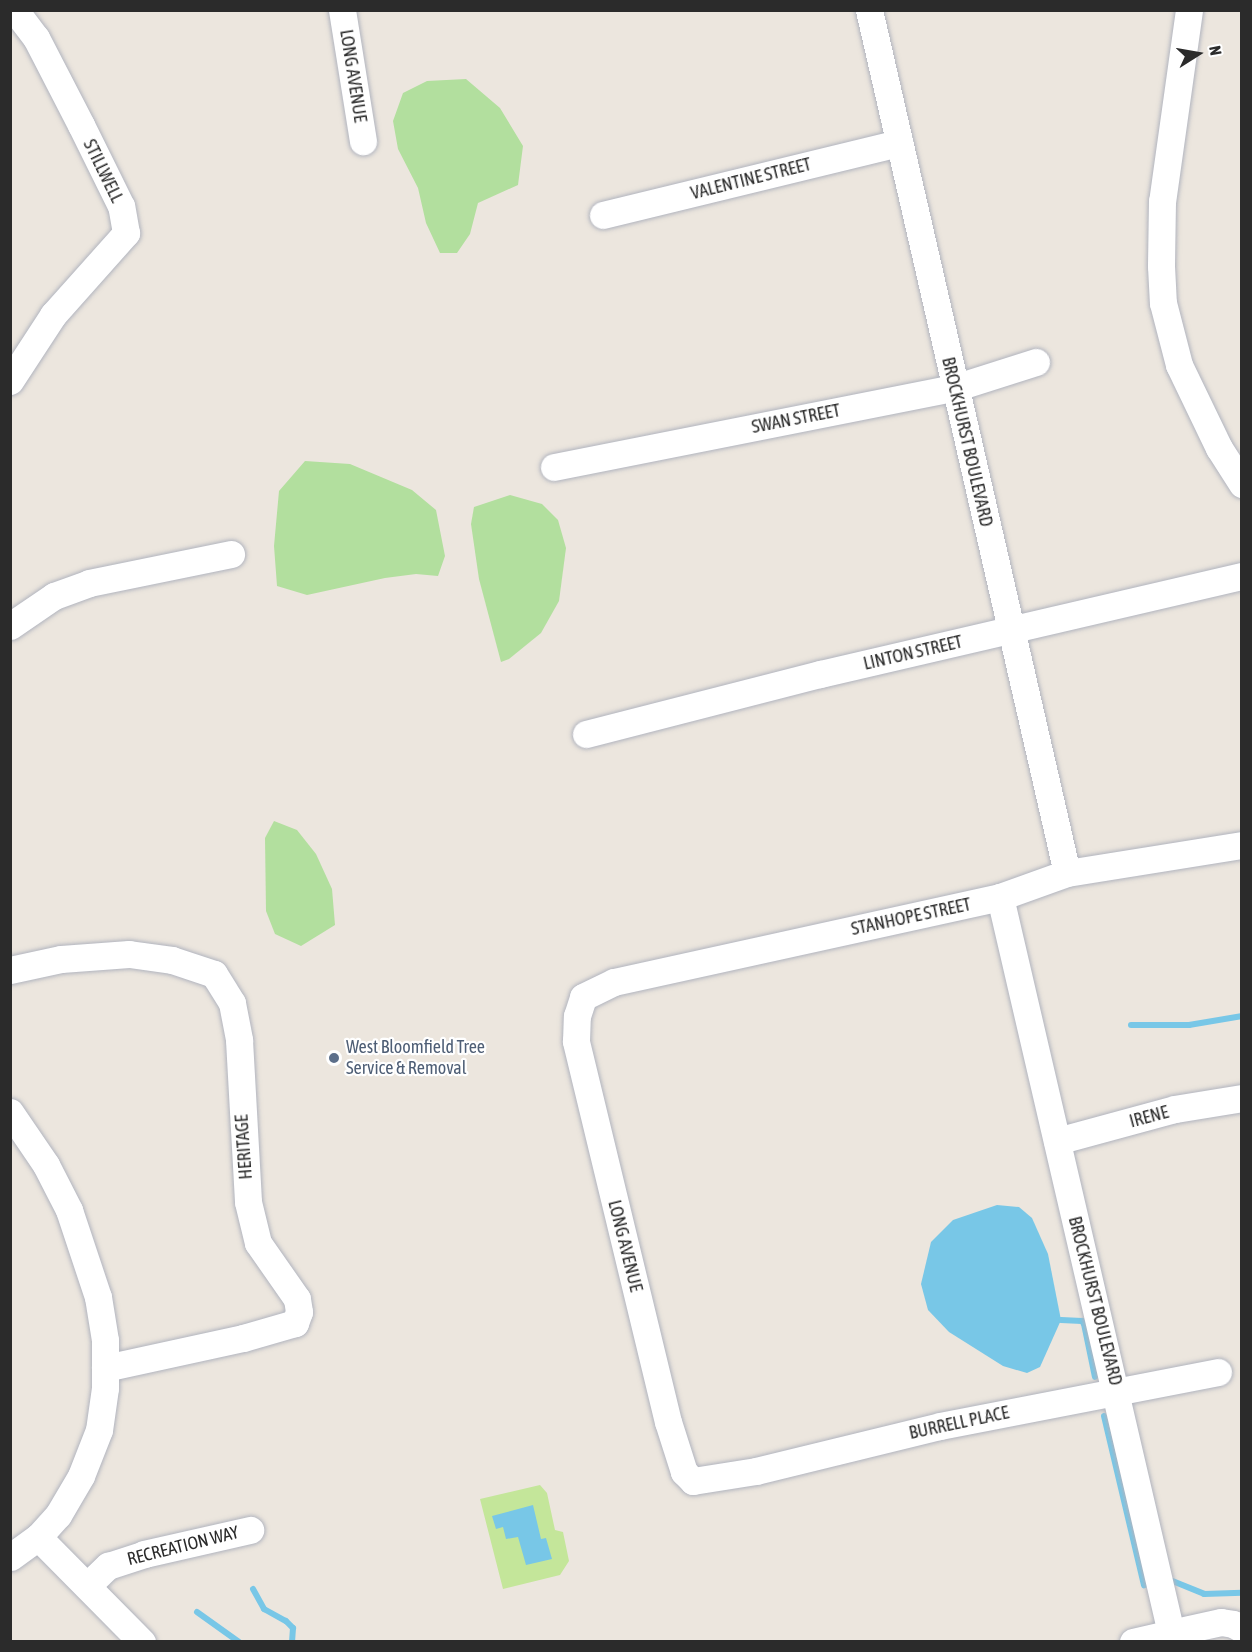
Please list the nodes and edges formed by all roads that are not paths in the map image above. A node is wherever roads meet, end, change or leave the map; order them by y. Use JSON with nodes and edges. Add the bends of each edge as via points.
{"nodes":[{"id":1,"x":15,"y":10,"type":"edge"},
{"id":2,"x":342,"y":10,"type":"edge"},
{"id":3,"x":868,"y":10,"type":"edge"},
{"id":4,"x":1189,"y":10,"type":"edge"},
{"id":5,"x":363,"y":141,"type":"dead end"},
{"id":6,"x":899,"y":143,"type":"junction"},
{"id":7,"x":603,"y":215,"type":"dead end"},
{"id":8,"x":1036,"y":362,"type":"dead end"},
{"id":9,"x":10,"y":381,"type":"edge"},
{"id":10,"x":954,"y":388,"type":"junction"},
{"id":11,"x":554,"y":466,"type":"dead end"},
{"id":12,"x":1242,"y":484,"type":"edge"},
{"id":13,"x":231,"y":554,"type":"dead end"},
{"id":14,"x":1242,"y":576,"type":"edge"},
{"id":15,"x":12,"y":621,"type":"edge"},
{"id":16,"x":1011,"y":631,"type":"junction"},
{"id":17,"x":586,"y":734,"type":"dead end"},
{"id":18,"x":1242,"y":846,"type":"edge"},
{"id":19,"x":1067,"y":873,"type":"junction"},
{"id":20,"x":1000,"y":897,"type":"junction"},
{"id":21,"x":10,"y":970,"type":"edge"},
{"id":22,"x":583,"y":997,"type":"joint"},
{"id":23,"x":1242,"y":1098,"type":"edge"},
{"id":24,"x":10,"y":1112,"type":"edge"},
{"id":25,"x":1057,"y":1141,"type":"junction"},
{"id":26,"x":105,"y":1368,"type":"junction"},
{"id":27,"x":1218,"y":1372,"type":"dead end"},
{"id":28,"x":1117,"y":1392,"type":"junction"},
{"id":29,"x":702,"y":1482,"type":"joint"},
{"id":30,"x":250,"y":1530,"type":"dead end"},
{"id":31,"x":38,"y":1537,"type":"junction"},
{"id":32,"x":10,"y":1557,"type":"edge"},
{"id":33,"x":88,"y":1585,"type":"junction"},
{"id":34,"x":1242,"y":1629,"type":"edge"},
{"id":35,"x":1171,"y":1633,"type":"junction"},
{"id":36,"x":142,"y":1641,"type":"edge"},
{"id":37,"x":1133,"y":1641,"type":"edge"}],
"edges":[{"from":1,"to":9,"type":"street","name":"STILLWELL","via":[[36,38],[122,206],[126,233],[53,315]]},
{"from":2,"to":5,"type":"street","name":"LONG AVENUE"},
{"from":3,"to":6,"type":"street","name":"BROCKHURST BOULEVARD"},
{"from":4,"to":12,"type":"street","via":[[1162,201],[1164,303],[1179,365],[1219,448]]},
{"from":6,"to":7,"type":"street","name":"VALENTINE STREET"},
{"from":6,"to":10,"type":"street","name":"BROCKHURST BOULEVARD"},
{"from":8,"to":10,"type":"street","name":"SWAN STREET"},
{"from":10,"to":11,"type":"street","name":"SWAN STREET"},
{"from":10,"to":16,"type":"street","name":"BROCKHURST BOULEVARD"},
{"from":13,"to":15,"type":"street","via":[[89,584],[54,596]]},
{"from":14,"to":16,"type":"street","name":"LINTON STREET"},
{"from":16,"to":17,"type":"street","name":"LINTON STREET","via":[[820,674]]},
{"from":16,"to":19,"type":"street","name":"BROCKHURST BOULEVARD"},
{"from":18,"to":19,"type":"street","name":"STANHOPE STREET"},
{"from":19,"to":20,"type":"street","name":"STANHOPE STREET"},
{"from":20,"to":22,"type":"street","name":"STANHOPE STREET","via":[[614,982]]},
{"from":20,"to":25,"type":"street","name":"BROCKHURST BOULEVARD"},
{"from":21,"to":26,"type":"street","name":"HERITAGE","via":[[62,959],[129,954],[172,960],[213,974],[232,1003],[239,1040],[248,1202],[258,1243],[297,1299],[299,1312],[295,1323]]},
{"from":22,"to":29,"type":"street","name":"LONG AVENUE","via":[[576,1041],[665,1411],[684,1472],[693,1481]]},
{"from":23,"to":25,"type":"street","name":"IRENE","via":[[1175,1109]]},
{"from":24,"to":26,"type":"street","via":[[46,1165],[86,1252],[98,1297]]},
{"from":25,"to":28,"type":"street","name":"BROCKHURST BOULEVARD"},
{"from":26,"to":31,"type":"street","via":[[99,1430],[85,1467],[58,1515]]},
{"from":27,"to":28,"type":"street","name":"BURRELL PLACE"},
{"from":28,"to":29,"type":"street","name":"BURRELL PLACE","via":[[940,1426]]},
{"from":28,"to":35,"type":"street","name":"BROCKHURST BOULEVARD"},
{"from":30,"to":33,"type":"street","name":"RECREATION WAY","via":[[108,1566]]},
{"from":31,"to":32,"type":"street"},
{"from":31,"to":33,"type":"street"},
{"from":33,"to":36,"type":"street"},
{"from":34,"to":35,"type":"street","via":[[1221,1622]]},
{"from":35,"to":37,"type":"street"}]}
